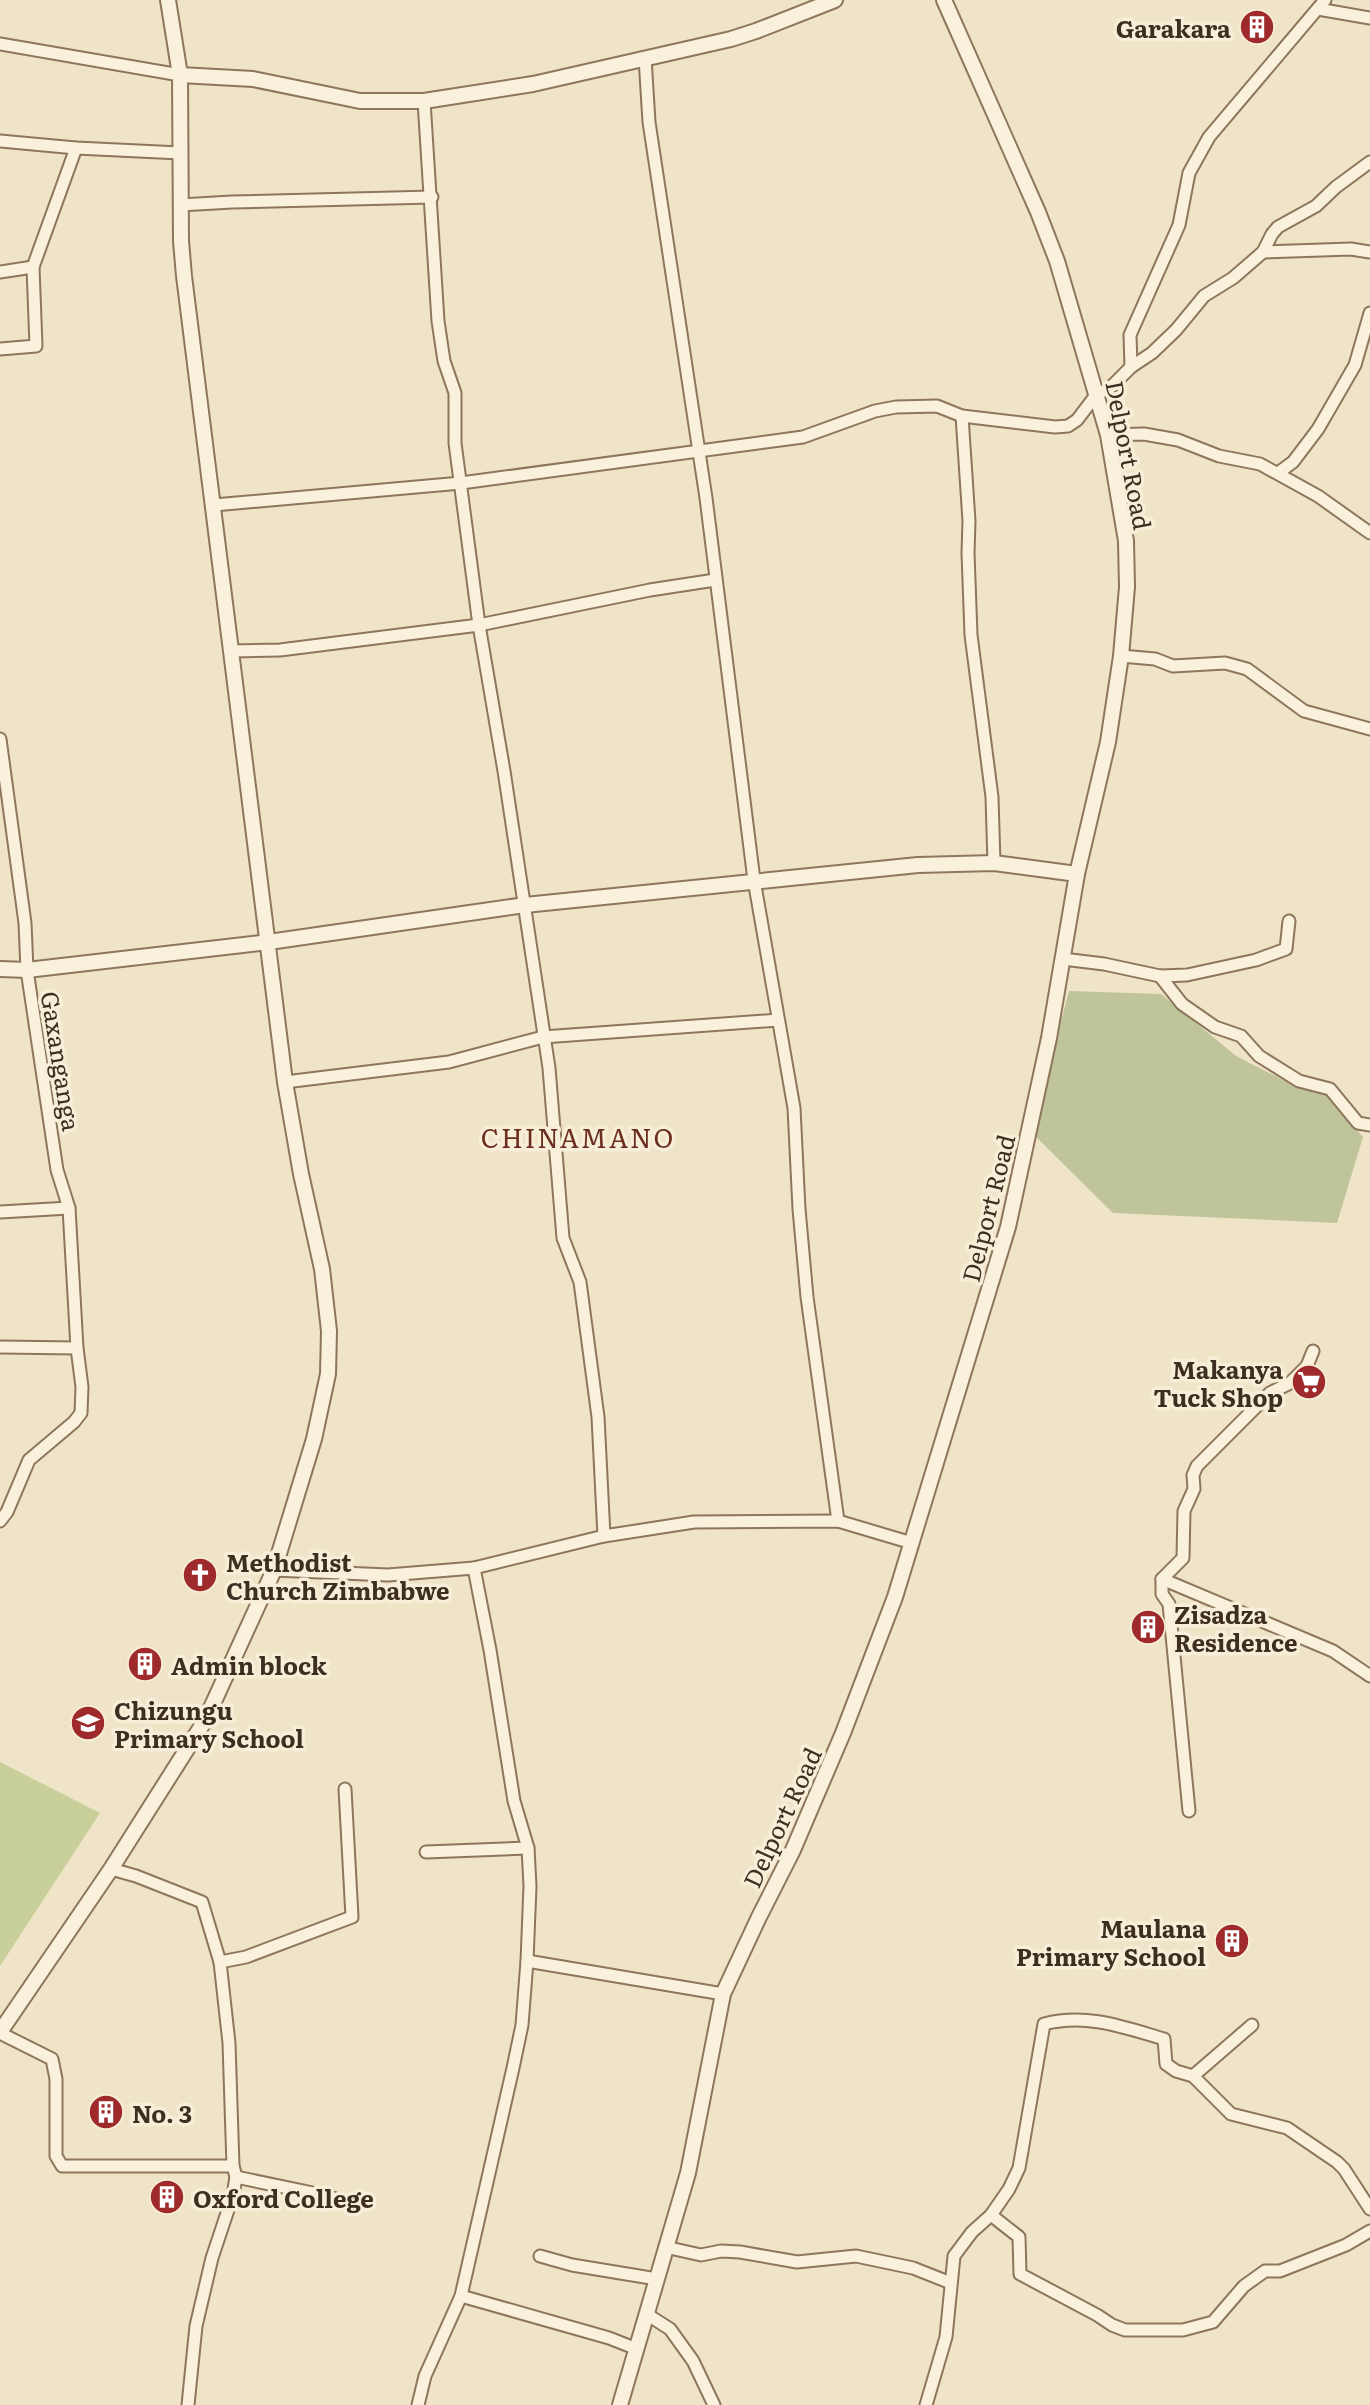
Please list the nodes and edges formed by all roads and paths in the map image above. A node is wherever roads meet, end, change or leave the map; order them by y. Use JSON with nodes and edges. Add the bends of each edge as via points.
{"nodes":[{"id":1,"x":168,"y":0,"type":"edge"},
{"id":2,"x":835,"y":0,"type":"edge"},
{"id":3,"x":944,"y":0,"type":"edge"},
{"id":4,"x":1322,"y":4,"type":"edge"},
{"id":5,"x":1370,"y":18,"type":"edge"},
{"id":6,"x":0,"y":44,"type":"edge"},
{"id":7,"x":645,"y":58,"type":"junction"},
{"id":8,"x":180,"y":75,"type":"junction"},
{"id":9,"x":424,"y":101,"type":"junction"},
{"id":10,"x":0,"y":141,"type":"edge"},
{"id":11,"x":76,"y":148,"type":"junction"},
{"id":12,"x":180,"y":153,"type":"junction"},
{"id":13,"x":1370,"y":162,"type":"edge"},
{"id":14,"x":432,"y":197,"type":"junction"},
{"id":15,"x":180,"y":205,"type":"junction"},
{"id":16,"x":1263,"y":252,"type":"junction"},
{"id":17,"x":1370,"y":252,"type":"edge"},
{"id":18,"x":33,"y":267,"type":"junction"},
{"id":19,"x":0,"y":272,"type":"edge"},
{"id":20,"x":1370,"y":313,"type":"edge"},
{"id":21,"x":0,"y":349,"type":"edge"},
{"id":22,"x":1131,"y":367,"type":"junction"},
{"id":23,"x":1096,"y":395,"type":"junction"},
{"id":24,"x":962,"y":416,"type":"junction"},
{"id":25,"x":1108,"y":435,"type":"junction"},
{"id":26,"x":699,"y":451,"type":"junction"},
{"id":27,"x":1278,"y":473,"type":"junction"},
{"id":28,"x":461,"y":483,"type":"junction"},
{"id":29,"x":214,"y":505,"type":"junction"},
{"id":30,"x":1370,"y":533,"type":"edge"},
{"id":31,"x":715,"y":580,"type":"junction"},
{"id":32,"x":479,"y":625,"type":"junction"},
{"id":33,"x":231,"y":651,"type":"junction"},
{"id":34,"x":1121,"y":656,"type":"junction"},
{"id":35,"x":1370,"y":729,"type":"edge"},
{"id":36,"x":0,"y":739,"type":"edge"},
{"id":37,"x":1,"y":765,"type":"edge"},
{"id":38,"x":994,"y":863,"type":"junction"},
{"id":39,"x":1077,"y":874,"type":"junction"},
{"id":40,"x":754,"y":880,"type":"junction"},
{"id":41,"x":525,"y":905,"type":"junction"},
{"id":42,"x":1289,"y":921,"type":"dead end"},
{"id":43,"x":269,"y":942,"type":"junction"},
{"id":44,"x":1063,"y":959,"type":"junction"},
{"id":45,"x":0,"y":969,"type":"edge"},
{"id":46,"x":27,"y":970,"type":"junction"},
{"id":47,"x":1160,"y":976,"type":"junction"},
{"id":48,"x":778,"y":1020,"type":"junction"},
{"id":49,"x":543,"y":1037,"type":"junction"},
{"id":50,"x":285,"y":1082,"type":"junction"},
{"id":51,"x":1370,"y":1125,"type":"edge"},
{"id":52,"x":69,"y":1208,"type":"junction"},
{"id":53,"x":0,"y":1212,"type":"edge"},
{"id":54,"x":0,"y":1347,"type":"edge"},
{"id":55,"x":77,"y":1348,"type":"junction"},
{"id":56,"x":1313,"y":1351,"type":"dead end"},
{"id":57,"x":0,"y":1521,"type":"edge"},
{"id":58,"x":838,"y":1521,"type":"junction"},
{"id":59,"x":604,"y":1536,"type":"junction"},
{"id":60,"x":912,"y":1543,"type":"junction"},
{"id":61,"x":474,"y":1568,"type":"junction"},
{"id":62,"x":274,"y":1570,"type":"junction"},
{"id":63,"x":1162,"y":1579,"type":"junction"},
{"id":64,"x":1370,"y":1676,"type":"edge"},
{"id":65,"x":345,"y":1789,"type":"dead end"},
{"id":66,"x":1189,"y":1811,"type":"dead end"},
{"id":67,"x":528,"y":1848,"type":"junction"},
{"id":68,"x":426,"y":1852,"type":"dead end"},
{"id":69,"x":111,"y":1869,"type":"junction"},
{"id":70,"x":527,"y":1961,"type":"junction"},
{"id":71,"x":220,"y":1962,"type":"junction"},
{"id":72,"x":723,"y":1994,"type":"junction"},
{"id":73,"x":1252,"y":2025,"type":"dead end"},
{"id":74,"x":0,"y":2032,"type":"edge"},
{"id":75,"x":1193,"y":2076,"type":"junction"},
{"id":76,"x":235,"y":2171,"type":"junction"},
{"id":77,"x":351,"y":2204,"type":"dead end"},
{"id":78,"x":1370,"y":2209,"type":"edge"},
{"id":79,"x":991,"y":2215,"type":"junction"},
{"id":80,"x":1370,"y":2231,"type":"edge"},
{"id":81,"x":665,"y":2247,"type":"junction"},
{"id":82,"x":540,"y":2256,"type":"dead end"},
{"id":83,"x":657,"y":2279,"type":"junction"},
{"id":84,"x":951,"y":2283,"type":"junction"},
{"id":85,"x":461,"y":2296,"type":"junction"},
{"id":86,"x":648,"y":2315,"type":"junction"},
{"id":87,"x":637,"y":2349,"type":"junction"},
{"id":88,"x":188,"y":2405,"type":"edge"},
{"id":89,"x":418,"y":2405,"type":"edge"},
{"id":90,"x":620,"y":2405,"type":"edge"},
{"id":91,"x":714,"y":2405,"type":"edge"},
{"id":92,"x":926,"y":2405,"type":"edge"}],
"edges":[{"from":1,"to":8,"type":"street"},
{"from":2,"to":7,"type":"street","via":[[756,31]]},
{"from":3,"to":23,"type":"street","name":"Delport Road","via":[[1043,225]]},
{"from":4,"to":5,"type":"street"},
{"from":4,"to":22,"type":"street","via":[[1209,137],[1189,173],[1179,225],[1130,335]]},
{"from":6,"to":8,"type":"street"},
{"from":7,"to":9,"type":"street","via":[[533,84]]},
{"from":7,"to":26,"type":"street","via":[[649,122]]},
{"from":8,"to":9,"type":"street","via":[[253,79],[360,101]]},
{"from":8,"to":12,"type":"street"},
{"from":9,"to":14,"type":"street"},
{"from":10,"to":11,"type":"street"},
{"from":11,"to":12,"type":"street"},
{"from":11,"to":18,"type":"street"},
{"from":12,"to":15,"type":"street"},
{"from":13,"to":16,"type":"street","via":[[1316,206],[1278,227]]},
{"from":14,"to":15,"type":"street"},
{"from":14,"to":28,"type":"street","via":[[438,321],[456,402]]},
{"from":15,"to":29,"type":"street","via":[[184,276]]},
{"from":16,"to":17,"type":"street"},
{"from":16,"to":22,"type":"street","via":[[1204,296],[1176,330]]},
{"from":18,"to":19,"type":"street"},
{"from":18,"to":21,"type":"street","via":[[36,346]]},
{"from":20,"to":27,"type":"street","via":[[1355,365],[1318,429]]},
{"from":22,"to":23,"type":"street"},
{"from":23,"to":24,"type":"street","via":[[1068,426]]},
{"from":23,"to":25,"type":"street","name":"Delport Road"},
{"from":24,"to":26,"type":"street","via":[[937,406],[896,407],[803,437]]},
{"from":24,"to":38,"type":"street","via":[[971,635],[992,797]]},
{"from":25,"to":27,"type":"street","via":[[1178,440]]},
{"from":25,"to":34,"type":"street","name":"Delport Road","via":[[1126,541]]},
{"from":26,"to":28,"type":"street"},
{"from":26,"to":31,"type":"street"},
{"from":27,"to":30,"type":"street"},
{"from":28,"to":29,"type":"street"},
{"from":28,"to":32,"type":"street"},
{"from":29,"to":33,"type":"street"},
{"from":31,"to":32,"type":"street"},
{"from":31,"to":40,"type":"street"},
{"from":32,"to":33,"type":"street","via":[[280,650]]},
{"from":32,"to":41,"type":"street"},
{"from":33,"to":43,"type":"street"},
{"from":34,"to":35,"type":"street","via":[[1173,666],[1225,663],[1247,669],[1304,711]]},
{"from":34,"to":39,"type":"street","name":"Delport Road","via":[[1108,742]]},
{"from":36,"to":37,"type":"street","name":"Gaxanganga"},
{"from":37,"to":46,"type":"street","name":"Gaxanganga"},
{"from":38,"to":39,"type":"street"},
{"from":38,"to":40,"type":"street"},
{"from":39,"to":44,"type":"street","name":"Delport Road"},
{"from":40,"to":41,"type":"street"},
{"from":40,"to":48,"type":"street"},
{"from":41,"to":43,"type":"street"},
{"from":41,"to":49,"type":"street"},
{"from":42,"to":47,"type":"street","via":[[1286,949],[1187,975]]},
{"from":43,"to":46,"type":"street"},
{"from":43,"to":50,"type":"street"},
{"from":44,"to":47,"type":"street"},
{"from":44,"to":60,"type":"street","name":"Delport Road","via":[[1008,1227]]},
{"from":45,"to":46,"type":"street"},
{"from":46,"to":52,"type":"street","name":"Gaxanganga","via":[[57,1170]]},
{"from":47,"to":51,"type":"street","via":[[1182,1004],[1215,1027],[1241,1036],[1259,1056],[1299,1081],[1330,1089],[1358,1123]]},
{"from":48,"to":49,"type":"street"},
{"from":48,"to":58,"type":"street","via":[[797,1130],[807,1297]]},
{"from":49,"to":50,"type":"street","via":[[449,1062]]},
{"from":49,"to":59,"type":"street","via":[[563,1238],[580,1282],[598,1417]]},
{"from":50,"to":62,"type":"street","via":[[322,1269],[329,1360],[314,1439]]},
{"from":52,"to":53,"type":"street"},
{"from":52,"to":55,"type":"street","name":"Gaxanganga"},
{"from":54,"to":55,"type":"street"},
{"from":55,"to":57,"type":"street","name":"Gaxanganga","via":[[81,1413],[29,1460]]},
{"from":56,"to":63,"type":"street","via":[[1290,1383],[1270,1393],[1197,1466],[1184,1511],[1183,1558]]},
{"from":58,"to":59,"type":"street","via":[[694,1522]]},
{"from":58,"to":60,"type":"street"},
{"from":59,"to":61,"type":"street"},
{"from":60,"to":72,"type":"street","name":"Delport Road","via":[[843,1733]]},
{"from":61,"to":62,"type":"street","via":[[388,1575]]},
{"from":61,"to":67,"type":"street","via":[[514,1801]]},
{"from":62,"to":69,"type":"street","via":[[206,1719]]},
{"from":63,"to":64,"type":"street","via":[[1333,1651]]},
{"from":63,"to":66,"type":"street","via":[[1162,1594],[1169,1604]]},
{"from":65,"to":71,"type":"street","via":[[352,1917]]},
{"from":67,"to":68,"type":"street"},
{"from":67,"to":70,"type":"street"},
{"from":69,"to":71,"type":"street","via":[[202,1902]]},
{"from":69,"to":74,"type":"street"},
{"from":70,"to":72,"type":"street"},
{"from":70,"to":85,"type":"street","via":[[522,2025]]},
{"from":71,"to":76,"type":"street"},
{"from":72,"to":81,"type":"street","name":"Delport Road","via":[[688,2173]]},
{"from":73,"to":75,"type":"street"},
{"from":74,"to":76,"type":"street","via":[[52,2059],[56,2156],[62,2166]]},
{"from":75,"to":78,"type":"street","via":[[1231,2114],[1287,2128],[1337,2162]]},
{"from":75,"to":79,"type":"street","via":[[1166,2064],[1164,2039],[1077,2018],[1044,2024],[1019,2168]]},
{"from":76,"to":77,"type":"street"},
{"from":76,"to":88,"type":"street","via":[[196,2326]]},
{"from":79,"to":80,"type":"street","via":[[1019,2237],[1020,2274],[1125,2330],[1183,2330],[1213,2322],[1265,2271],[1280,2271]]},
{"from":79,"to":84,"type":"street","via":[[954,2256]]},
{"from":81,"to":83,"type":"street","name":"Delport Road"},
{"from":81,"to":84,"type":"street","via":[[797,2262],[856,2256],[913,2268]]},
{"from":82,"to":83,"type":"street"},
{"from":83,"to":86,"type":"street","name":"Delport Road"},
{"from":84,"to":92,"type":"street","via":[[946,2337]]},
{"from":85,"to":87,"type":"street"},
{"from":85,"to":89,"type":"street","via":[[425,2376]]},
{"from":86,"to":87,"type":"street","name":"Delport Road"},
{"from":86,"to":91,"type":"street","via":[[670,2329]]},
{"from":87,"to":90,"type":"street","name":"Delport Road"}]}
